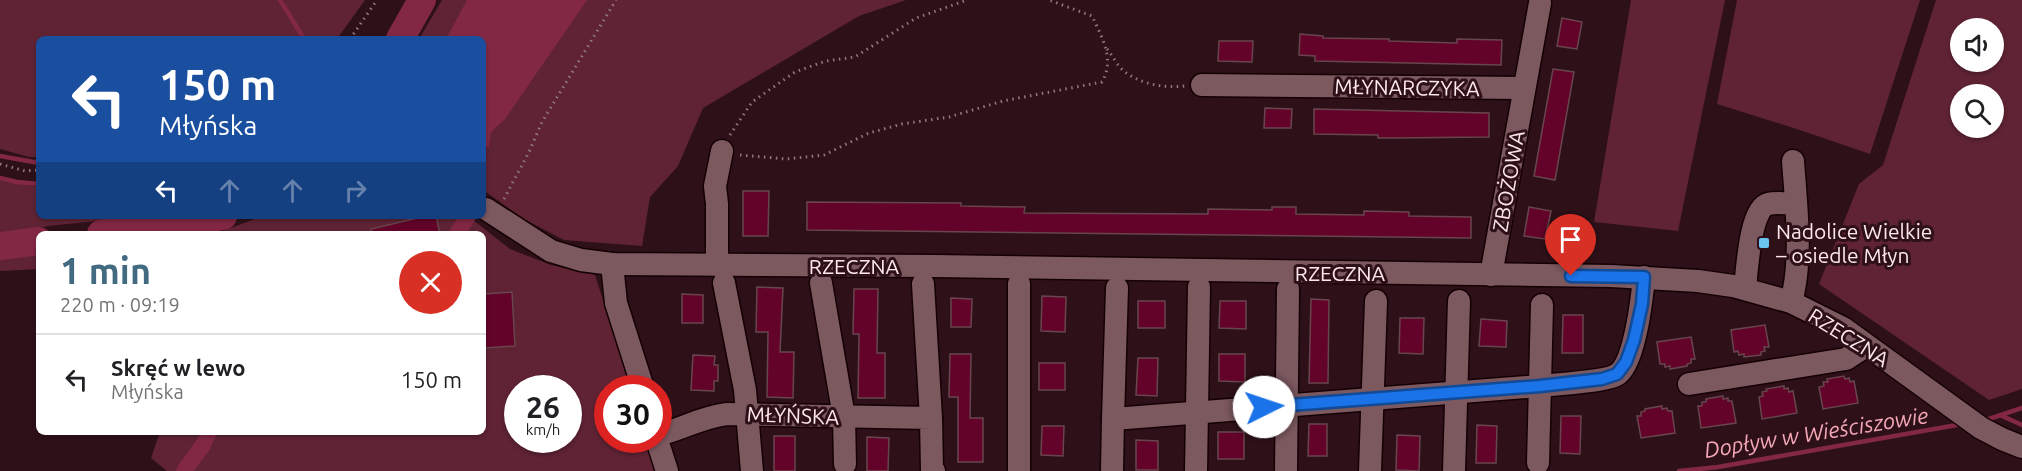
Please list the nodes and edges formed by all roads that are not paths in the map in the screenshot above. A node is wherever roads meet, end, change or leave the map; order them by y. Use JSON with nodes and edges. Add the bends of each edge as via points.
{"nodes":[{"id":1,"x":1540,"y":3,"type":"dead end"},
{"id":2,"x":1202,"y":85,"type":"road end"},
{"id":3,"x":1524,"y":88,"type":"junction"},
{"id":4,"x":722,"y":151,"type":"road end"},
{"id":5,"x":1793,"y":161,"type":"dead end"},
{"id":6,"x":1796,"y":204,"type":"junction"},
{"id":7,"x":491,"y":212,"type":"road end"},
{"id":8,"x":612,"y":264,"type":"junction"},
{"id":9,"x":721,"y":274,"type":"junction"},
{"id":10,"x":1491,"y":274,"type":"junction"},
{"id":11,"x":1644,"y":277,"type":"junction"},
{"id":12,"x":821,"y":283,"type":"dead end"},
{"id":13,"x":923,"y":284,"type":"dead end"},
{"id":14,"x":1019,"y":284,"type":"dead end"},
{"id":15,"x":1199,"y":287,"type":"dead end"},
{"id":16,"x":1117,"y":288,"type":"dead end"},
{"id":17,"x":1745,"y":288,"type":"junction"},
{"id":18,"x":1288,"y":289,"type":"dead end"},
{"id":19,"x":1376,"y":301,"type":"dead end"},
{"id":20,"x":1459,"y":301,"type":"dead end"},
{"id":21,"x":1791,"y":302,"type":"junction"},
{"id":22,"x":1542,"y":305,"type":"dead end"},
{"id":23,"x":1866,"y":346,"type":"junction"},
{"id":24,"x":639,"y":375,"type":"edge"},
{"id":25,"x":1689,"y":384,"type":"dead end"},
{"id":26,"x":1540,"y":386,"type":"junction"},
{"id":27,"x":1456,"y":392,"type":"junction"},
{"id":28,"x":1373,"y":399,"type":"junction"},
{"id":29,"x":1287,"y":406,"type":"junction"},
{"id":30,"x":1197,"y":412,"type":"junction"},
{"id":31,"x":747,"y":413,"type":"junction"},
{"id":32,"x":844,"y":417,"type":"junction"},
{"id":33,"x":931,"y":418,"type":"junction"},
{"id":34,"x":1113,"y":419,"type":"junction"},
{"id":35,"x":672,"y":432,"type":"edge"},
{"id":36,"x":2022,"y":447,"type":"edge"},
{"id":37,"x":662,"y":453,"type":"edge"},
{"id":38,"x":1538,"y":463,"type":"dead end"},
{"id":39,"x":845,"y":464,"type":"dead end"},
{"id":40,"x":667,"y":471,"type":"edge"},
{"id":41,"x":752,"y":471,"type":"edge"},
{"id":42,"x":933,"y":471,"type":"edge"},
{"id":43,"x":1019,"y":471,"type":"edge"},
{"id":44,"x":1112,"y":471,"type":"edge"},
{"id":45,"x":1196,"y":471,"type":"edge"},
{"id":46,"x":1286,"y":471,"type":"edge"},
{"id":47,"x":1370,"y":471,"type":"edge"},
{"id":48,"x":1454,"y":471,"type":"edge"}],
"edges":[{"from":1,"to":3,"type":"street"},
{"from":2,"to":3,"type":"street","name":"MŁYNARCZYKA"},
{"from":3,"to":10,"type":"street","name":"ZBOŻOWA"},
{"from":4,"to":9,"type":"street","via":[[714,186]]},
{"from":5,"to":6,"type":"street"},
{"from":6,"to":17,"type":"street","via":[[1766,204],[1759,209],[1752,230]]},
{"from":6,"to":21,"type":"street","via":[[1796,280]]},
{"from":7,"to":8,"type":"street","name":"RZECZNA","via":[[551,251]]},
{"from":8,"to":9,"type":"street","name":"RZECZNA"},
{"from":8,"to":24,"type":"street","via":[[616,303]]},
{"from":9,"to":10,"type":"street","name":"RZECZNA"},
{"from":9,"to":31,"type":"street"},
{"from":10,"to":11,"type":"street","name":"RZECZNA"},
{"from":11,"to":17,"type":"street","name":"RZECZNA"},
{"from":11,"to":26,"type":"street","via":[[1634,340],[1617,374]]},
{"from":12,"to":32,"type":"street"},
{"from":13,"to":33,"type":"street"},
{"from":14,"to":43,"type":"street"},
{"from":15,"to":30,"type":"street"},
{"from":16,"to":34,"type":"street"},
{"from":17,"to":21,"type":"street","name":"RZECZNA"},
{"from":18,"to":29,"type":"street"},
{"from":19,"to":28,"type":"street"},
{"from":20,"to":27,"type":"street"},
{"from":21,"to":23,"type":"street","name":"RZECZNA","via":[[1843,328]]},
{"from":22,"to":26,"type":"street"},
{"from":23,"to":25,"type":"street","via":[[1846,359]]},
{"from":23,"to":36,"type":"street","name":"RZECZNA","via":[[1991,434]]},
{"from":26,"to":27,"type":"street"},
{"from":26,"to":38,"type":"street"},
{"from":27,"to":28,"type":"street"},
{"from":27,"to":48,"type":"street"},
{"from":28,"to":29,"type":"street"},
{"from":28,"to":47,"type":"street"},
{"from":29,"to":30,"type":"street"},
{"from":29,"to":46,"type":"street"},
{"from":30,"to":34,"type":"street"},
{"from":30,"to":45,"type":"street"},
{"from":31,"to":32,"type":"street","name":"MŁYŃSKA"},
{"from":31,"to":35,"type":"street","name":"MŁYŃSKA","via":[[714,415]]},
{"from":31,"to":41,"type":"street"},
{"from":32,"to":33,"type":"street","name":"MŁYŃSKA"},
{"from":32,"to":39,"type":"street"},
{"from":33,"to":42,"type":"street"},
{"from":34,"to":44,"type":"street"},
{"from":37,"to":40,"type":"street"}]}
